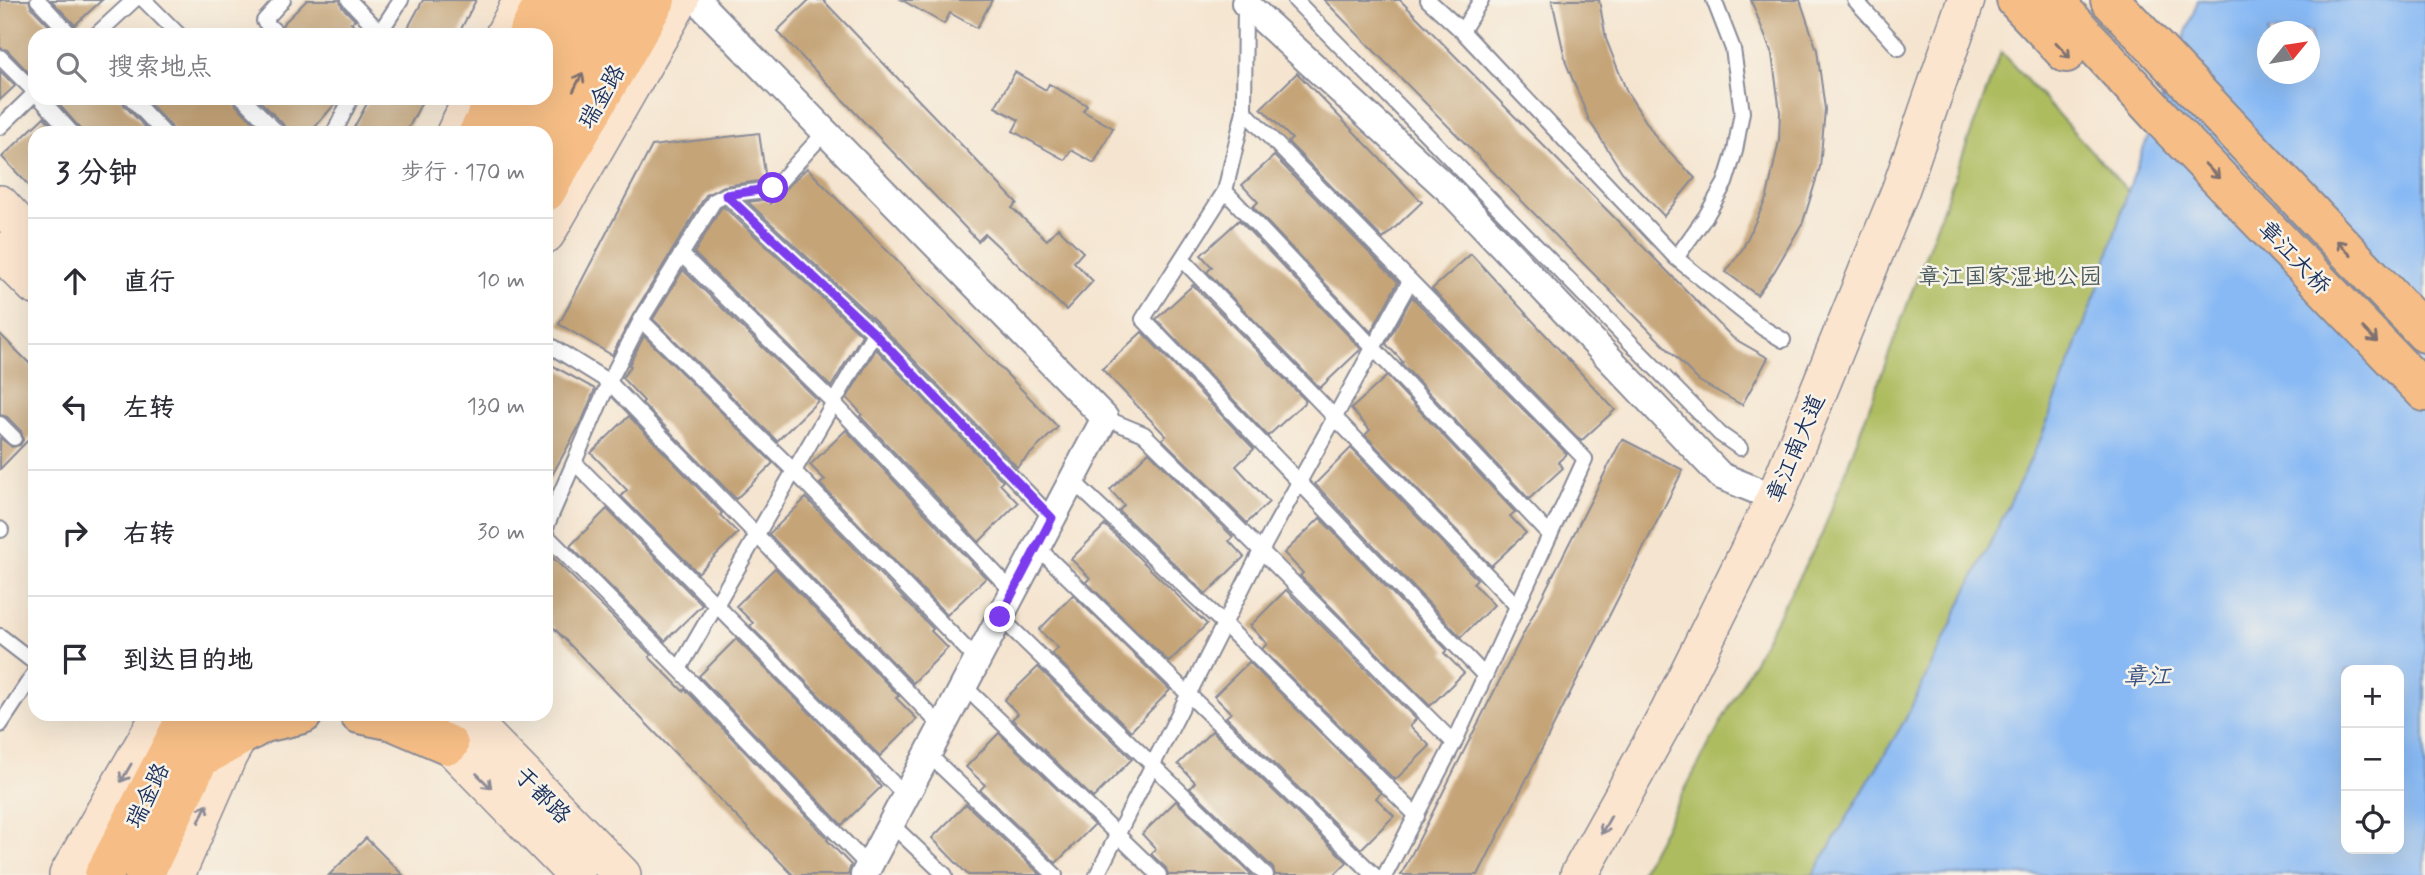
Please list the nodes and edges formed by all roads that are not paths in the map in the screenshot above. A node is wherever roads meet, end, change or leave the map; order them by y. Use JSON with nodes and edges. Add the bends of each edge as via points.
{"nodes":[{"id":1,"x":38,"y":0,"type":"edge"},
{"id":2,"x":134,"y":0,"type":"edge"},
{"id":3,"x":144,"y":0,"type":"edge"},
{"id":4,"x":283,"y":0,"type":"edge"},
{"id":5,"x":349,"y":0,"type":"edge"},
{"id":6,"x":401,"y":0,"type":"edge"},
{"id":7,"x":522,"y":0,"type":"edge"},
{"id":8,"x":545,"y":0,"type":"edge"},
{"id":9,"x":582,"y":0,"type":"edge"},
{"id":10,"x":620,"y":0,"type":"edge"},
{"id":11,"x":656,"y":0,"type":"edge"},
{"id":12,"x":680,"y":0,"type":"edge"},
{"id":13,"x":699,"y":0,"type":"edge"},
{"id":14,"x":1295,"y":0,"type":"edge"},
{"id":15,"x":1428,"y":0,"type":"edge"},
{"id":16,"x":1481,"y":0,"type":"edge"},
{"id":17,"x":1714,"y":0,"type":"edge"},
{"id":18,"x":1855,"y":0,"type":"edge"},
{"id":19,"x":1966,"y":0,"type":"edge"},
{"id":20,"x":1988,"y":0,"type":"edge"},
{"id":21,"x":2016,"y":0,"type":"edge"},
{"id":22,"x":2053,"y":0,"type":"edge"},
{"id":23,"x":2110,"y":0,"type":"edge"},
{"id":24,"x":2126,"y":0,"type":"edge"},
{"id":25,"x":1245,"y":3,"type":"joint"},
{"id":26,"x":64,"y":28,"type":"edge"},
{"id":27,"x":104,"y":28,"type":"edge"},
{"id":28,"x":173,"y":28,"type":"edge"},
{"id":29,"x":272,"y":28,"type":"edge"},
{"id":30,"x":374,"y":28,"type":"edge"},
{"id":31,"x":382,"y":28,"type":"edge"},
{"id":32,"x":508,"y":28,"type":"edge"},
{"id":33,"x":531,"y":28,"type":"edge"},
{"id":34,"x":1462,"y":31,"type":"junction"},
{"id":35,"x":1899,"y":48,"type":"dead end"},
{"id":36,"x":553,"y":54,"type":"edge"},
{"id":37,"x":0,"y":57,"type":"edge"},
{"id":38,"x":28,"y":86,"type":"edge"},
{"id":39,"x":2192,"y":87,"type":"junction"},
{"id":40,"x":28,"y":100,"type":"edge"},
{"id":41,"x":46,"y":105,"type":"edge"},
{"id":42,"x":138,"y":105,"type":"edge"},
{"id":43,"x":250,"y":105,"type":"edge"},
{"id":44,"x":346,"y":105,"type":"edge"},
{"id":45,"x":469,"y":105,"type":"edge"},
{"id":46,"x":492,"y":105,"type":"edge"},
{"id":47,"x":525,"y":105,"type":"edge"},
{"id":48,"x":1244,"y":111,"type":"junction"},
{"id":49,"x":2165,"y":122,"type":"junction"},
{"id":50,"x":66,"y":126,"type":"edge"},
{"id":51,"x":157,"y":126,"type":"edge"},
{"id":52,"x":271,"y":126,"type":"edge"},
{"id":53,"x":337,"y":126,"type":"edge"},
{"id":54,"x":458,"y":126,"type":"edge"},
{"id":55,"x":481,"y":126,"type":"edge"},
{"id":56,"x":514,"y":126,"type":"edge"},
{"id":57,"x":0,"y":127,"type":"edge"},
{"id":58,"x":553,"y":129,"type":"edge"},
{"id":59,"x":826,"y":131,"type":"junction"},
{"id":60,"x":553,"y":180,"type":"edge"},
{"id":61,"x":1225,"y":191,"type":"junction"},
{"id":62,"x":726,"y":195,"type":"junction"},
{"id":63,"x":0,"y":204,"type":"edge"},
{"id":64,"x":553,"y":222,"type":"edge"},
{"id":65,"x":28,"y":234,"type":"edge"},
{"id":66,"x":0,"y":251,"type":"edge"},
{"id":67,"x":681,"y":254,"type":"junction"},
{"id":68,"x":1676,"y":258,"type":"junction"},
{"id":69,"x":1182,"y":259,"type":"junction"},
{"id":70,"x":28,"y":279,"type":"edge"},
{"id":71,"x":1410,"y":281,"type":"junction"},
{"id":72,"x":641,"y":320,"type":"junction"},
{"id":73,"x":874,"y":333,"type":"junction"},
{"id":74,"x":2425,"y":333,"type":"edge"},
{"id":75,"x":1783,"y":340,"type":"dead end"},
{"id":76,"x":553,"y":347,"type":"edge"},
{"id":77,"x":1373,"y":348,"type":"junction"},
{"id":78,"x":609,"y":382,"type":"junction"},
{"id":79,"x":2425,"y":393,"type":"edge"},
{"id":80,"x":833,"y":402,"type":"junction"},
{"id":81,"x":1335,"y":417,"type":"junction"},
{"id":82,"x":1105,"y":418,"type":"junction"},
{"id":83,"x":0,"y":424,"type":"edge"},
{"id":84,"x":14,"y":438,"type":"dead end"},
{"id":85,"x":1740,"y":448,"type":"dead end"},
{"id":86,"x":575,"y":463,"type":"junction"},
{"id":87,"x":794,"y":471,"type":"junction"},
{"id":88,"x":1072,"y":480,"type":"junction"},
{"id":89,"x":1299,"y":482,"type":"junction"},
{"id":90,"x":1775,"y":498,"type":"junction"},
{"id":91,"x":553,"y":512,"type":"edge"},
{"id":92,"x":1052,"y":518,"type":"junction"},
{"id":93,"x":1550,"y":535,"type":"junction"},
{"id":94,"x":756,"y":536,"type":"junction"},
{"id":95,"x":553,"y":542,"type":"edge"},
{"id":96,"x":1037,"y":547,"type":"junction"},
{"id":97,"x":1261,"y":551,"type":"junction"},
{"id":98,"x":1013,"y":592,"type":"junction"},
{"id":99,"x":717,"y":603,"type":"junction"},
{"id":100,"x":1517,"y":606,"type":"junction"},
{"id":101,"x":1000,"y":617,"type":"junction"},
{"id":102,"x":1224,"y":624,"type":"junction"},
{"id":103,"x":0,"y":636,"type":"edge"},
{"id":104,"x":28,"y":658,"type":"edge"},
{"id":105,"x":977,"y":660,"type":"junction"},
{"id":106,"x":679,"y":669,"type":"junction"},
{"id":107,"x":1485,"y":676,"type":"junction"},
{"id":108,"x":28,"y":683,"type":"edge"},
{"id":109,"x":964,"y":686,"type":"junction"},
{"id":110,"x":1188,"y":694,"type":"junction"},
{"id":111,"x":169,"y":721,"type":"edge"},
{"id":112,"x":170,"y":721,"type":"edge"},
{"id":113,"x":273,"y":721,"type":"edge"},
{"id":114,"x":393,"y":721,"type":"edge"},
{"id":115,"x":436,"y":721,"type":"edge"},
{"id":116,"x":238,"y":722,"type":"edge"},
{"id":117,"x":0,"y":725,"type":"edge"},
{"id":118,"x":942,"y":727,"type":"junction"},
{"id":119,"x":456,"y":729,"type":"edge"},
{"id":120,"x":1454,"y":743,"type":"junction"},
{"id":121,"x":928,"y":754,"type":"junction"},
{"id":122,"x":1153,"y":764,"type":"junction"},
{"id":123,"x":906,"y":796,"type":"junction"},
{"id":124,"x":1416,"y":816,"type":"junction"},
{"id":125,"x":891,"y":824,"type":"junction"},
{"id":126,"x":1118,"y":834,"type":"junction"},
{"id":127,"x":866,"y":870,"type":"edge"},
{"id":128,"x":68,"y":875,"type":"edge"},
{"id":129,"x":104,"y":875,"type":"edge"},
{"id":130,"x":144,"y":875,"type":"edge"},
{"id":131,"x":176,"y":875,"type":"edge"},
{"id":132,"x":576,"y":875,"type":"edge"},
{"id":133,"x":622,"y":875,"type":"edge"},
{"id":134,"x":945,"y":875,"type":"edge"},
{"id":135,"x":1055,"y":875,"type":"edge"},
{"id":136,"x":1097,"y":875,"type":"edge"},
{"id":137,"x":1159,"y":875,"type":"edge"},
{"id":138,"x":1266,"y":875,"type":"edge"},
{"id":139,"x":1374,"y":875,"type":"edge"},
{"id":140,"x":1385,"y":875,"type":"edge"},
{"id":141,"x":1578,"y":875,"type":"edge"},
{"id":142,"x":1606,"y":875,"type":"edge"}],
"edges":[{"from":1,"to":26,"type":"lane"},
{"from":2,"to":27,"type":"lane"},
{"from":3,"to":28,"type":"lane"},
{"from":4,"to":29,"type":"lane","via":[[264,21]]},
{"from":5,"to":30,"type":"lane"},
{"from":6,"to":31,"type":"lane"},
{"from":7,"to":32,"type":"main road"},
{"from":8,"to":33,"type":"main road"},
{"from":9,"to":36,"type":"main road"},
{"from":58,"to":10,"type":"main road","one_way":true},
{"from":11,"to":60,"type":"main road","name":"瑞金路"},
{"from":12,"to":64,"type":"main road"},
{"from":13,"to":59,"type":"street"},
{"from":14,"to":85,"type":"lane","via":[[1720,434]]},
{"from":15,"to":34,"type":"lane"},
{"from":16,"to":34,"type":"lane"},
{"from":17,"to":68,"type":"lane","via":[[1732,49],[1742,112],[1725,183]]},
{"from":18,"to":35,"type":"lane"},
{"from":19,"to":90,"type":"main road","name":"章江南大道","via":[[1900,191]]},
{"from":20,"to":142,"type":"main road","name":"章江南大道","via":[[1919,196],[1797,502],[1684,731]]},
{"from":21,"to":49,"type":"main road","one_way":true,"via":[[2095,84]]},
{"from":22,"to":49,"type":"main road","name":"章江大桥"},
{"from":23,"to":39,"type":"main road"},
{"from":24,"to":39,"type":"main road"},
{"from":25,"to":48,"type":"lane"},
{"from":25,"to":90,"type":"street","via":[[1454,195],[1721,476]]},
{"from":34,"to":68,"type":"lane"},
{"from":37,"to":38,"type":"lane"},
{"from":74,"to":39,"type":"main road","name":"章江大桥","one_way":true},
{"from":40,"to":57,"type":"lane"},
{"from":41,"to":50,"type":"lane"},
{"from":42,"to":51,"type":"lane"},
{"from":43,"to":52,"type":"lane"},
{"from":44,"to":53,"type":"lane"},
{"from":45,"to":54,"type":"main road"},
{"from":46,"to":55,"type":"main road"},
{"from":47,"to":56,"type":"main road"},
{"from":48,"to":61,"type":"lane"},
{"from":48,"to":71,"type":"lane"},
{"from":49,"to":79,"type":"main road","name":"章江大桥","one_way":true},
{"from":59,"to":62,"type":"lane","via":[[773,188]]},
{"from":59,"to":82,"type":"street"},
{"from":61,"to":69,"type":"lane"},
{"from":61,"to":77,"type":"lane"},
{"from":62,"to":67,"type":"lane","via":[[713,201]]},
{"from":62,"to":73,"type":"lane"},
{"from":63,"to":65,"type":"main road"},
{"from":66,"to":70,"type":"main road"},
{"from":67,"to":72,"type":"lane"},
{"from":67,"to":80,"type":"lane"},
{"from":68,"to":75,"type":"lane"},
{"from":69,"to":81,"type":"lane"},
{"from":69,"to":89,"type":"lane","via":[[1143,319]]},
{"from":71,"to":77,"type":"lane"},
{"from":71,"to":93,"type":"lane","via":[[1585,459]]},
{"from":72,"to":78,"type":"lane"},
{"from":72,"to":87,"type":"lane"},
{"from":73,"to":80,"type":"lane"},
{"from":73,"to":92,"type":"lane"},
{"from":76,"to":78,"type":"lane"},
{"from":77,"to":81,"type":"lane"},
{"from":77,"to":93,"type":"lane"},
{"from":78,"to":86,"type":"lane"},
{"from":78,"to":94,"type":"lane"},
{"from":80,"to":87,"type":"lane"},
{"from":80,"to":98,"type":"lane"},
{"from":81,"to":89,"type":"lane"},
{"from":81,"to":100,"type":"lane"},
{"from":82,"to":88,"type":"street"},
{"from":82,"to":97,"type":"lane","via":[[1144,434]]},
{"from":83,"to":84,"type":"lane"},
{"from":86,"to":91,"type":"lane"},
{"from":86,"to":99,"type":"lane"},
{"from":87,"to":94,"type":"lane"},
{"from":87,"to":105,"type":"lane"},
{"from":88,"to":92,"type":"street"},
{"from":88,"to":102,"type":"lane"},
{"from":89,"to":97,"type":"lane"},
{"from":89,"to":107,"type":"lane"},
{"from":90,"to":141,"type":"main road","name":"章江南大道","one_way":true,"via":[[1669,712]]},
{"from":92,"to":96,"type":"street"},
{"from":93,"to":100,"type":"lane"},
{"from":94,"to":99,"type":"lane"},
{"from":94,"to":118,"type":"lane"},
{"from":95,"to":106,"type":"lane"},
{"from":96,"to":98,"type":"street"},
{"from":96,"to":110,"type":"lane"},
{"from":97,"to":102,"type":"lane"},
{"from":97,"to":120,"type":"lane"},
{"from":98,"to":101,"type":"street"},
{"from":99,"to":106,"type":"lane"},
{"from":99,"to":123,"type":"lane"},
{"from":100,"to":107,"type":"lane"},
{"from":101,"to":105,"type":"street"},
{"from":101,"to":122,"type":"lane"},
{"from":102,"to":110,"type":"lane"},
{"from":102,"to":124,"type":"lane"},
{"from":103,"to":104,"type":"lane"},
{"from":105,"to":109,"type":"street"},
{"from":106,"to":127,"type":"lane"},
{"from":107,"to":120,"type":"lane"},
{"from":108,"to":117,"type":"lane"},
{"from":109,"to":118,"type":"street"},
{"from":109,"to":126,"type":"lane"},
{"from":110,"to":122,"type":"lane"},
{"from":110,"to":139,"type":"lane"},
{"from":111,"to":128,"type":"main road","one_way":true},
{"from":112,"to":129,"type":"main road","name":"瑞金路"},
{"from":113,"to":116,"type":"main road"},
{"from":114,"to":119,"type":"main road"},
{"from":115,"to":119,"type":"main road","name":"于都路"},
{"from":116,"to":130,"type":"main road","name":"瑞金路","via":[[199,760]]},
{"from":131,"to":116,"type":"main road","one_way":true},
{"from":118,"to":121,"type":"street"},
{"from":119,"to":132,"type":"main road","name":"于都路","one_way":true},
{"from":119,"to":133,"type":"main road","name":"于都路"},
{"from":120,"to":124,"type":"lane"},
{"from":121,"to":123,"type":"street"},
{"from":121,"to":135,"type":"lane"},
{"from":122,"to":126,"type":"lane"},
{"from":122,"to":138,"type":"lane"},
{"from":123,"to":125,"type":"street"},
{"from":124,"to":140,"type":"lane"},
{"from":125,"to":127,"type":"street"},
{"from":125,"to":134,"type":"lane"},
{"from":126,"to":136,"type":"lane"},
{"from":126,"to":137,"type":"lane"}]}
